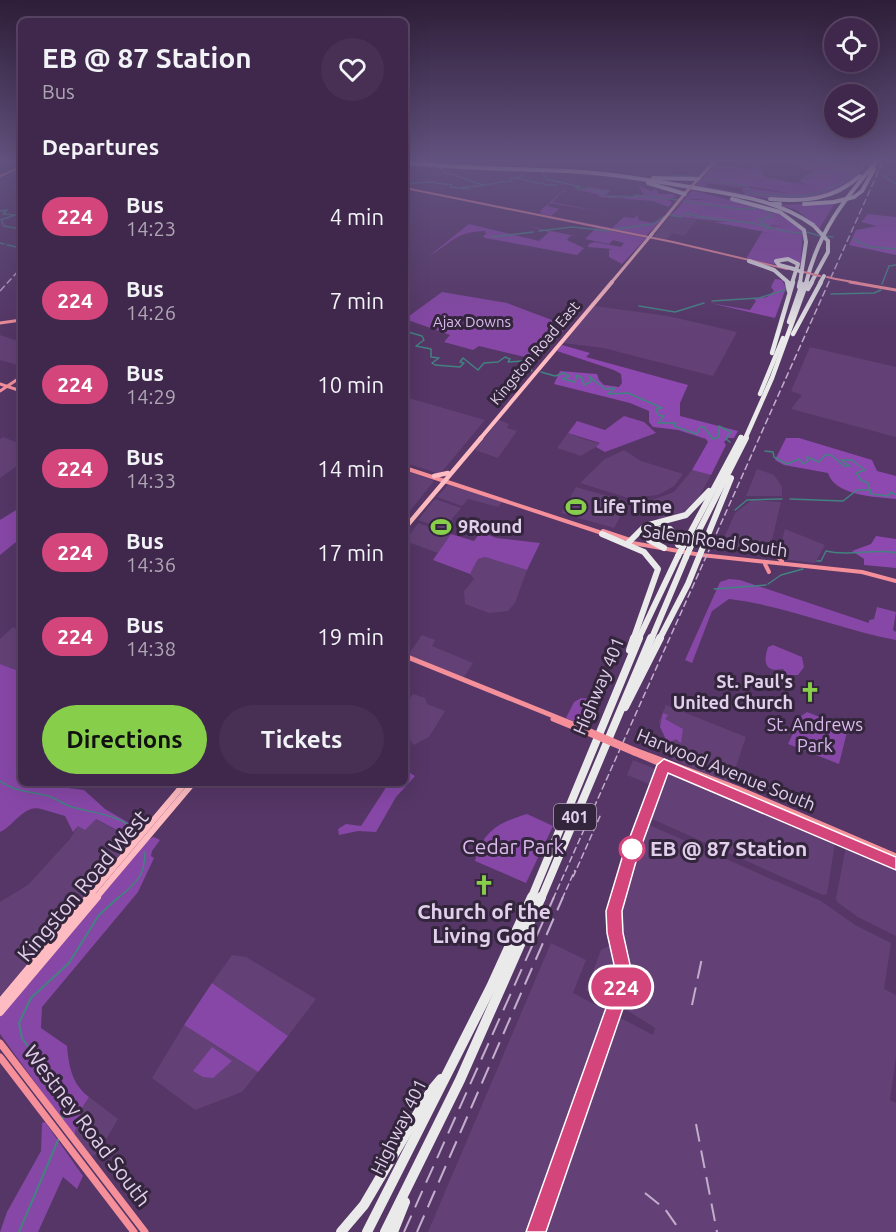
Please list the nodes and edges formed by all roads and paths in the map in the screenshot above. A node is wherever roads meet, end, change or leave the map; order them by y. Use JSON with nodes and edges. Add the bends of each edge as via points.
{"nodes":[{"id":1,"x":557,"y":218,"type":"edge"},
{"id":2,"x":664,"y":218,"type":"edge"},
{"id":3,"x":788,"y":218,"type":"edge"},
{"id":4,"x":803,"y":218,"type":"edge"},
{"id":5,"x":828,"y":218,"type":"edge"},
{"id":6,"x":820,"y":235,"type":"junction"},
{"id":7,"x":649,"y":237,"type":"junction"},
{"id":8,"x":749,"y":261,"type":"junction"},
{"id":9,"x":794,"y":270,"type":"junction"},
{"id":10,"x":802,"y":272,"type":"joint"},
{"id":11,"x":823,"y":276,"type":"junction"},
{"id":12,"x":896,"y":290,"type":"edge"},
{"id":13,"x":803,"y":297,"type":"junction"},
{"id":14,"x":787,"y":304,"type":"junction"},
{"id":15,"x":795,"y":305,"type":"junction"},
{"id":16,"x":18,"y":320,"type":"edge"},
{"id":17,"x":0,"y":323,"type":"edge"},
{"id":18,"x":784,"y":348,"type":"junction"},
{"id":19,"x":766,"y":379,"type":"junction"},
{"id":20,"x":18,"y":380,"type":"edge"},
{"id":21,"x":0,"y":383,"type":"edge"},
{"id":22,"x":9,"y":385,"type":"junction"},
{"id":23,"x":18,"y":389,"type":"edge"},
{"id":24,"x":0,"y":391,"type":"edge"},
{"id":25,"x":742,"y":447,"type":"junction"},
{"id":26,"x":408,"y":468,"type":"edge"},
{"id":27,"x":725,"y":469,"type":"junction"},
{"id":28,"x":443,"y":480,"type":"junction"},
{"id":29,"x":408,"y":520,"type":"edge"},
{"id":30,"x":408,"y":524,"type":"edge"},
{"id":31,"x":602,"y":534,"type":"junction"},
{"id":32,"x":629,"y":541,"type":"junction"},
{"id":33,"x":664,"y":548,"type":"junction"},
{"id":34,"x":701,"y":554,"type":"junction"},
{"id":35,"x":774,"y":554,"type":"dead end"},
{"id":36,"x":680,"y":556,"type":"junction"},
{"id":37,"x":782,"y":561,"type":"junction"},
{"id":38,"x":763,"y":562,"type":"junction"},
{"id":39,"x":769,"y":572,"type":"dead end"},
{"id":40,"x":896,"y":580,"type":"edge"},
{"id":41,"x":408,"y":659,"type":"edge"},
{"id":42,"x":622,"y":678,"type":"junction"},
{"id":43,"x":613,"y":727,"type":"junction"},
{"id":44,"x":183,"y":786,"type":"edge"},
{"id":45,"x":190,"y":786,"type":"edge"},
{"id":46,"x":792,"y":815,"type":"junction"},
{"id":47,"x":896,"y":856,"type":"edge"},
{"id":48,"x":896,"y":862,"type":"edge"},
{"id":49,"x":1,"y":1001,"type":"edge"},
{"id":50,"x":0,"y":1012,"type":"edge"},
{"id":51,"x":0,"y":1043,"type":"edge"},
{"id":52,"x":0,"y":1057,"type":"edge"},
{"id":53,"x":448,"y":1070,"type":"junction"},
{"id":54,"x":57,"y":1122,"type":"junction"},
{"id":55,"x":66,"y":1134,"type":"junction"},
{"id":56,"x":424,"y":1155,"type":"junction"},
{"id":57,"x":134,"y":1232,"type":"edge"},
{"id":58,"x":145,"y":1232,"type":"edge"},
{"id":59,"x":341,"y":1232,"type":"edge"},
{"id":60,"x":367,"y":1232,"type":"edge"},
{"id":61,"x":385,"y":1232,"type":"edge"},
{"id":62,"x":393,"y":1232,"type":"edge"}],
"edges":[{"from":1,"to":7,"type":"main road"},
{"from":2,"to":7,"type":"main road","name":"Kingston Road East"},
{"from":3,"to":15,"type":"highway","via":[[805,232]]},
{"from":4,"to":13,"type":"highway","bridge":true,"via":[[828,241],[828,252]]},
{"from":5,"to":6,"type":"highway","name":"Highway 401","number":"401"},
{"from":6,"to":13,"type":"highway","name":"Highway 401","number":"401"},
{"from":6,"to":15,"type":"highway","name":"Highway 401","number":"401"},
{"from":7,"to":8,"type":"main road"},
{"from":7,"to":28,"type":"main road","name":"Kingston Road East"},
{"from":8,"to":9,"type":"main road"},
{"from":8,"to":14,"type":"highway","via":[[771,268],[785,278],[790,287]]},
{"from":9,"to":10,"type":"highway","bridge":true},
{"from":9,"to":14,"type":"highway","via":[[776,261],[790,259],[798,264]]},
{"from":10,"to":11,"type":"main road","bridge":true},
{"from":11,"to":12,"type":"main road","bridge":true},
{"from":11,"to":18,"type":"highway"},
{"from":13,"to":18,"type":"highway","name":"Highway 401","number":"401"},
{"from":14,"to":19,"type":"highway"},
{"from":15,"to":19,"type":"highway","name":"Highway 401","number":"401"},
{"from":16,"to":17,"type":"main road"},
{"from":18,"to":25,"type":"highway","name":"Highway 401","number":"401"},
{"from":19,"to":27,"type":"highway","name":"Highway 401","number":"401"},
{"from":20,"to":22,"type":"main road"},
{"from":21,"to":22,"type":"main road"},
{"from":22,"to":23,"type":"main road"},
{"from":22,"to":24,"type":"main road"},
{"from":25,"to":34,"type":"highway"},
{"from":25,"to":36,"type":"highway","name":"Highway 401","number":"401","bridge":true,"via":[[690,548]]},
{"from":26,"to":28,"type":"main road"},
{"from":27,"to":32,"type":"highway","via":[[691,512],[640,527]]},
{"from":27,"to":36,"type":"highway","name":"Highway 401","number":"401","bridge":true},
{"from":28,"to":29,"type":"main road","name":"Kingston Road East"},
{"from":28,"to":30,"type":"main road","name":"Kingston Road East"},
{"from":28,"to":31,"type":"main road","name":"Salem Road South"},
{"from":28,"to":32,"type":"main road","name":"Salem Road South"},
{"from":31,"to":32,"type":"main road","name":"Salem Road South"},
{"from":31,"to":42,"type":"highway","via":[[644,552],[658,569]]},
{"from":32,"to":33,"type":"main road","name":"Salem Road South"},
{"from":32,"to":34,"type":"main road","name":"Salem Road South"},
{"from":33,"to":34,"type":"main road","name":"Salem Road South"},
{"from":33,"to":36,"type":"highway","bridge":true,"via":[[649,540],[650,528],[670,529],[678,537]]},
{"from":34,"to":37,"type":"main road","name":"Salem Road South"},
{"from":34,"to":38,"type":"main road","name":"Salem Road South"},
{"from":34,"to":43,"type":"highway"},
{"from":35,"to":37,"type":"main road"},
{"from":36,"to":42,"type":"highway","name":"Highway 401","number":"401"},
{"from":36,"to":43,"type":"highway","name":"Highway 401","number":"401"},
{"from":37,"to":40,"type":"main road","name":"Salem Road South","via":[[851,569]]},
{"from":38,"to":39,"type":"main road"},
{"from":38,"to":40,"type":"main road","name":"Salem Road South","via":[[862,572]]},
{"from":41,"to":46,"type":"main road","name":"Harwood Avenue South","bridge":true},
{"from":42,"to":53,"type":"highway","name":"Highway 401","number":"401","via":[[542,876]]},
{"from":43,"to":56,"type":"highway","name":"Highway 401","number":"401","via":[[508,976]]},
{"from":44,"to":49,"type":"main road","name":"Kingston Road West"},
{"from":45,"to":50,"type":"main road","name":"Kingston Road West"},
{"from":46,"to":47,"type":"main road","name":"Harwood Avenue South"},
{"from":46,"to":48,"type":"main road","name":"Harwood Avenue South"},
{"from":51,"to":54,"type":"main road","name":"Westney Road South"},
{"from":52,"to":54,"type":"main road","name":"Westney Road South"},
{"from":53,"to":59,"type":"highway","via":[[431,1091],[364,1205]]},
{"from":53,"to":60,"type":"highway","name":"Highway 401","number":"401"},
{"from":54,"to":55,"type":"main road","name":"Westney Road South"},
{"from":55,"to":57,"type":"main road","name":"Westney Road South"},
{"from":55,"to":58,"type":"main road","name":"Westney Road South"},
{"from":56,"to":61,"type":"highway","name":"Highway 401","number":"401"},
{"from":56,"to":62,"type":"highway"}]}
